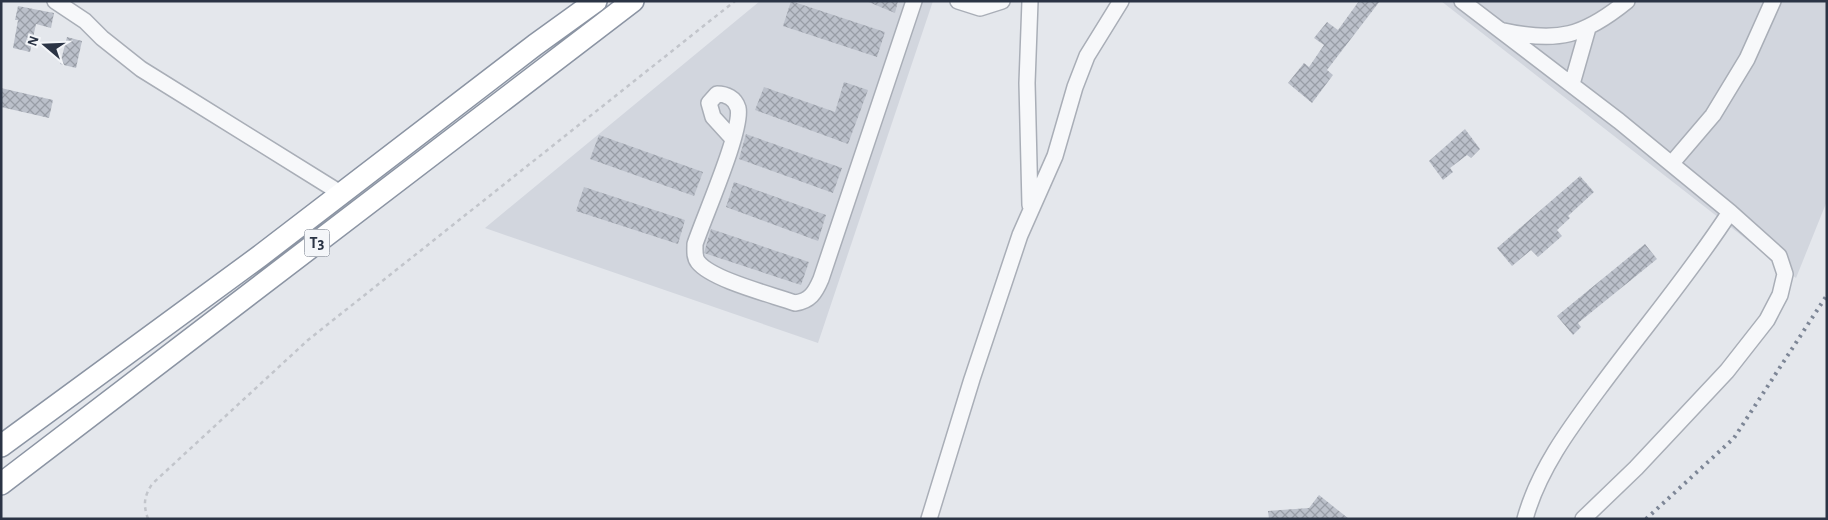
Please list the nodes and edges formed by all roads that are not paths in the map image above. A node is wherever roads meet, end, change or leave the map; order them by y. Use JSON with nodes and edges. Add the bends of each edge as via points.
{"nodes":[{"id":1,"x":55,"y":1,"type":"edge"},
{"id":2,"x":633,"y":1,"type":"edge"},
{"id":3,"x":914,"y":1,"type":"edge"},
{"id":4,"x":958,"y":1,"type":"edge"},
{"id":5,"x":1002,"y":1,"type":"edge"},
{"id":6,"x":1030,"y":1,"type":"edge"},
{"id":7,"x":1121,"y":1,"type":"edge"},
{"id":8,"x":1462,"y":1,"type":"edge"},
{"id":9,"x":1627,"y":1,"type":"edge"},
{"id":10,"x":1773,"y":1,"type":"edge"},
{"id":11,"x":590,"y":2,"type":"edge"},
{"id":12,"x":1588,"y":28,"type":"junction"},
{"id":13,"x":1498,"y":30,"type":"junction"},
{"id":14,"x":1572,"y":84,"type":"junction"},
{"id":15,"x":733,"y":139,"type":"dead end"},
{"id":16,"x":1672,"y":163,"type":"junction"},
{"id":17,"x":342,"y":194,"type":"junction"},
{"id":18,"x":1030,"y":210,"type":"junction"},
{"id":19,"x":1730,"y":212,"type":"junction"},
{"id":20,"x":1,"y":446,"type":"edge"},
{"id":21,"x":1,"y":484,"type":"edge"},
{"id":22,"x":929,"y":519,"type":"edge"},
{"id":23,"x":1525,"y":519,"type":"edge"},
{"id":24,"x":1583,"y":519,"type":"edge"}],
"edges":[{"from":1,"to":17,"type":"street","via":[[86,21],[141,69]]},
{"from":2,"to":21,"type":"highway","number":"T3"},
{"from":3,"to":15,"type":"street","via":[[821,279],[816,291],[804,302],[795,303],[720,277],[697,261],[695,244]]},
{"from":4,"to":5,"type":"street","via":[[980,8]]},
{"from":6,"to":18,"type":"street","via":[[1027,83]]},
{"from":7,"to":18,"type":"street","via":[[1087,56],[1055,156]]},
{"from":8,"to":13,"type":"street"},
{"from":9,"to":12,"type":"street"},
{"from":10,"to":16,"type":"street","via":[[1747,58],[1713,115]]},
{"from":11,"to":17,"type":"highway","number":"T3"},
{"from":12,"to":13,"type":"street","via":[[1546,38]]},
{"from":12,"to":14,"type":"street"},
{"from":13,"to":14,"type":"street"},
{"from":14,"to":16,"type":"street"},
{"from":16,"to":19,"type":"street"},
{"from":17,"to":20,"type":"highway","number":"T3"},
{"from":18,"to":22,"type":"street","via":[[972,379]]},
{"from":19,"to":23,"type":"street","via":[[1576,420],[1538,485]]},
{"from":19,"to":24,"type":"street","via":[[1779,256],[1785,274],[1780,295],[1767,320],[1727,371]]}]}
